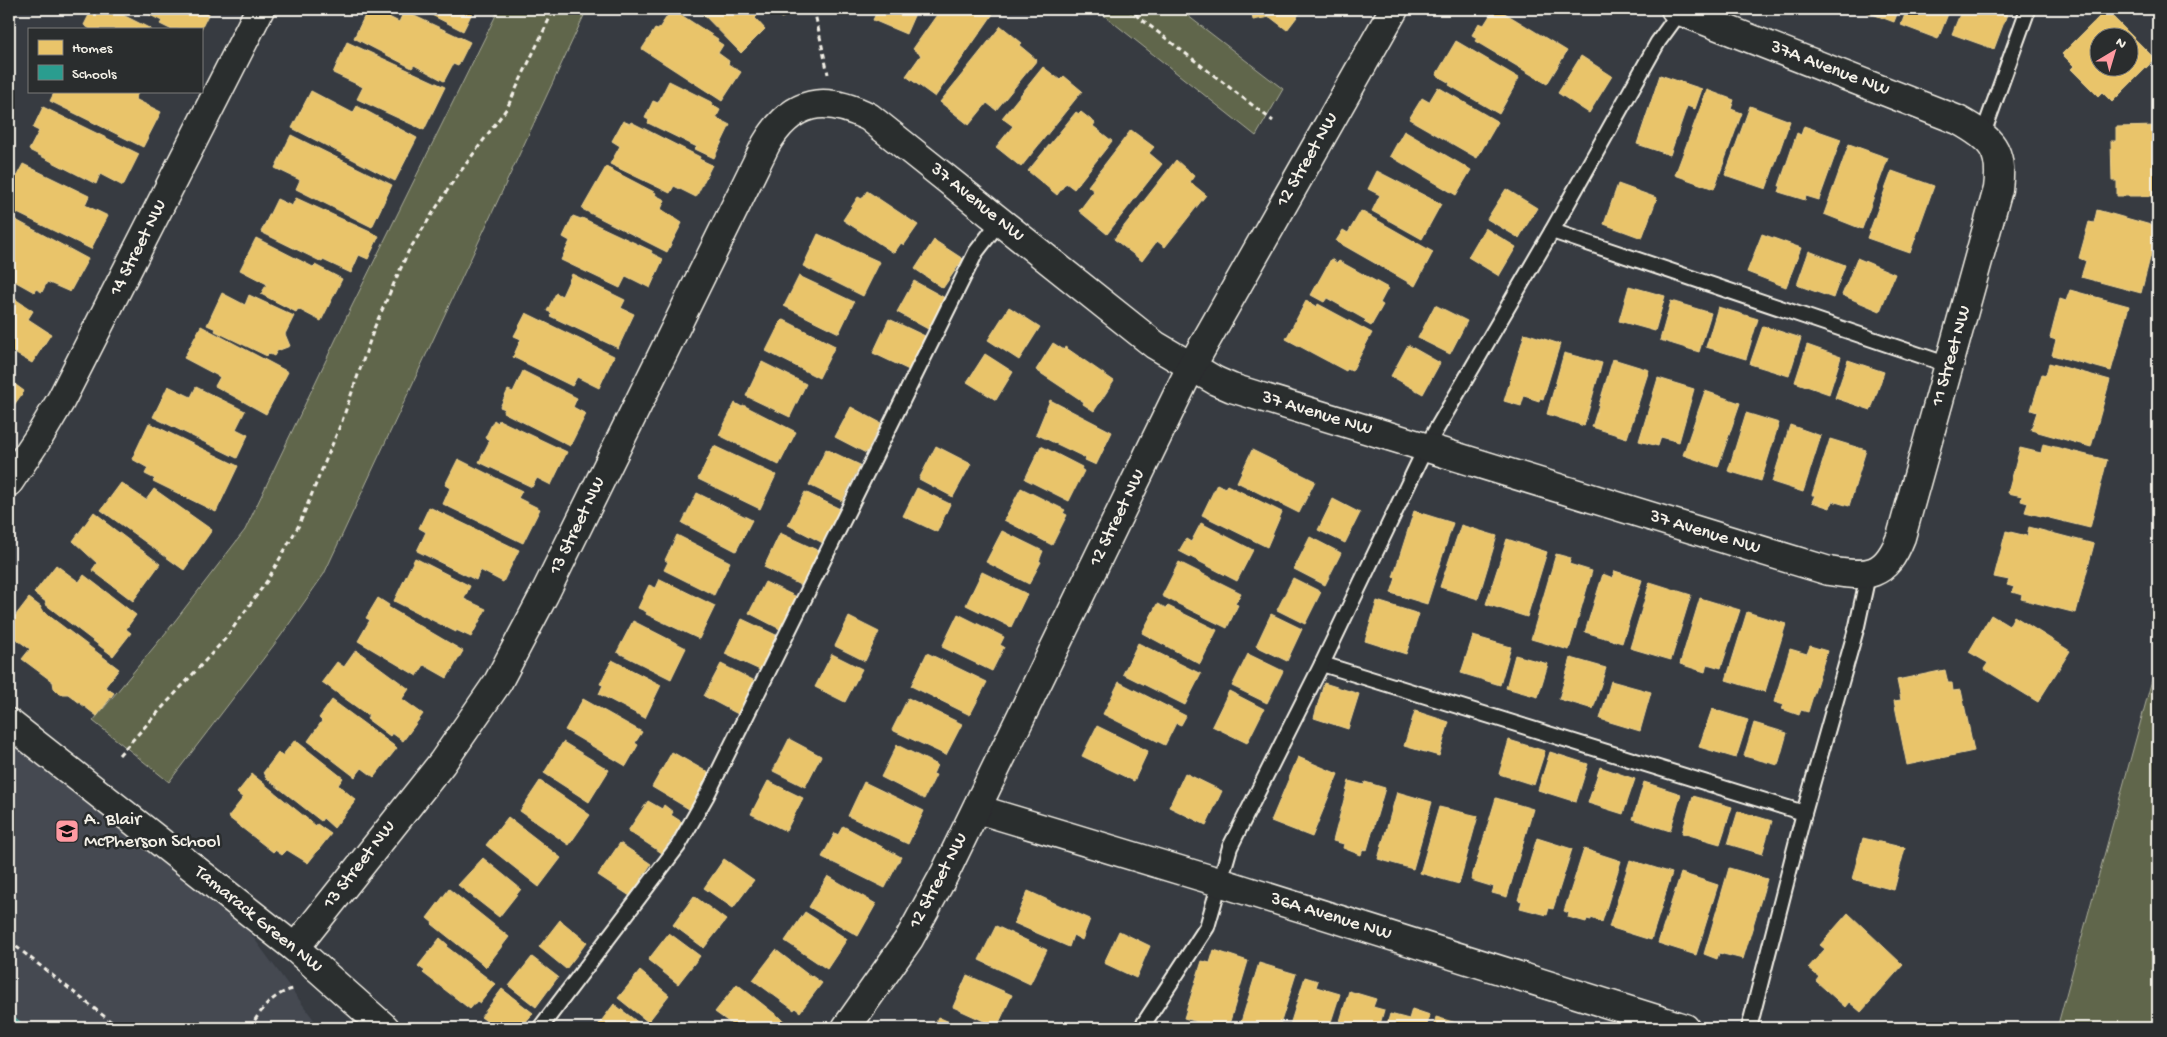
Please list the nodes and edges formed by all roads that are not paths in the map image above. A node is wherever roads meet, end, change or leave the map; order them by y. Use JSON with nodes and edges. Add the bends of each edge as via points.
{"nodes":[{"id":1,"x":260,"y":9,"type":"edge"},
{"id":2,"x":1394,"y":9,"type":"edge"},
{"id":3,"x":2028,"y":9,"type":"edge"},
{"id":4,"x":1679,"y":10,"type":"edge"},
{"id":5,"x":835,"y":104,"type":"joint"},
{"id":6,"x":1983,"y":134,"type":"junction"},
{"id":7,"x":1000,"y":221,"type":"junction"},
{"id":8,"x":1552,"y":232,"type":"junction"},
{"id":9,"x":1949,"y":365,"type":"junction"},
{"id":10,"x":1191,"y":367,"type":"junction"},
{"id":11,"x":1426,"y":447,"type":"junction"},
{"id":12,"x":9,"y":482,"type":"edge"},
{"id":13,"x":1871,"y":573,"type":"junction"},
{"id":14,"x":1322,"y":664,"type":"junction"},
{"id":15,"x":9,"y":723,"type":"edge"},
{"id":16,"x":977,"y":810,"type":"junction"},
{"id":17,"x":1804,"y":813,"type":"junction"},
{"id":18,"x":1219,"y":882,"type":"junction"},
{"id":19,"x":295,"y":948,"type":"junction"},
{"id":20,"x":385,"y":1028,"type":"edge"},
{"id":21,"x":540,"y":1028,"type":"edge"},
{"id":22,"x":846,"y":1028,"type":"edge"},
{"id":23,"x":1141,"y":1028,"type":"edge"},
{"id":24,"x":1685,"y":1028,"type":"edge"},
{"id":25,"x":1749,"y":1028,"type":"edge"}],
"edges":[{"from":1,"to":12,"type":"street","name":"14 Street NW","via":[[74,376],[40,437]]},
{"from":2,"to":10,"type":"street","name":"12 Street NW"},
{"from":3,"to":6,"type":"lane"},
{"from":4,"to":6,"type":"street","name":"37A Avenue NW","via":[[1958,120]]},
{"from":4,"to":8,"type":"lane"},
{"from":5,"to":7,"type":"street","name":"37 Avenue NW","via":[[869,117]]},
{"from":5,"to":19,"type":"street","name":"13 Street NW","via":[[803,108],[775,128],[498,682],[442,763]]},
{"from":6,"to":9,"type":"street","name":"11 Street NW","via":[[1997,155],[2001,169],[1998,190]]},
{"from":7,"to":10,"type":"street","name":"37 Avenue NW","via":[[1155,345]]},
{"from":7,"to":21,"type":"lane","via":[[976,252],[707,796],[678,846]]},
{"from":8,"to":9,"type":"lane"},
{"from":8,"to":11,"type":"lane"},
{"from":9,"to":13,"type":"street","name":"11 Street NW","via":[[1901,537],[1888,562]]},
{"from":10,"to":11,"type":"street","name":"37 Avenue NW","via":[[1232,388]]},
{"from":10,"to":16,"type":"street","name":"12 Street NW"},
{"from":11,"to":13,"type":"street","name":"37 Avenue NW","via":[[1829,571]]},
{"from":11,"to":14,"type":"lane"},
{"from":13,"to":17,"type":"lane"},
{"from":14,"to":17,"type":"lane"},
{"from":14,"to":18,"type":"lane","via":[[1230,848]]},
{"from":15,"to":19,"type":"street","name":"Tamarack Green NW"},
{"from":16,"to":18,"type":"street","name":"36A Avenue NW"},
{"from":16,"to":22,"type":"street","name":"12 Street NW","via":[[909,939]]},
{"from":17,"to":25,"type":"lane"},
{"from":18,"to":23,"type":"lane","via":[[1207,927]]},
{"from":18,"to":24,"type":"street","name":"36A Avenue NW"},
{"from":19,"to":20,"type":"street","name":"Tamarack Green NW"}]}
